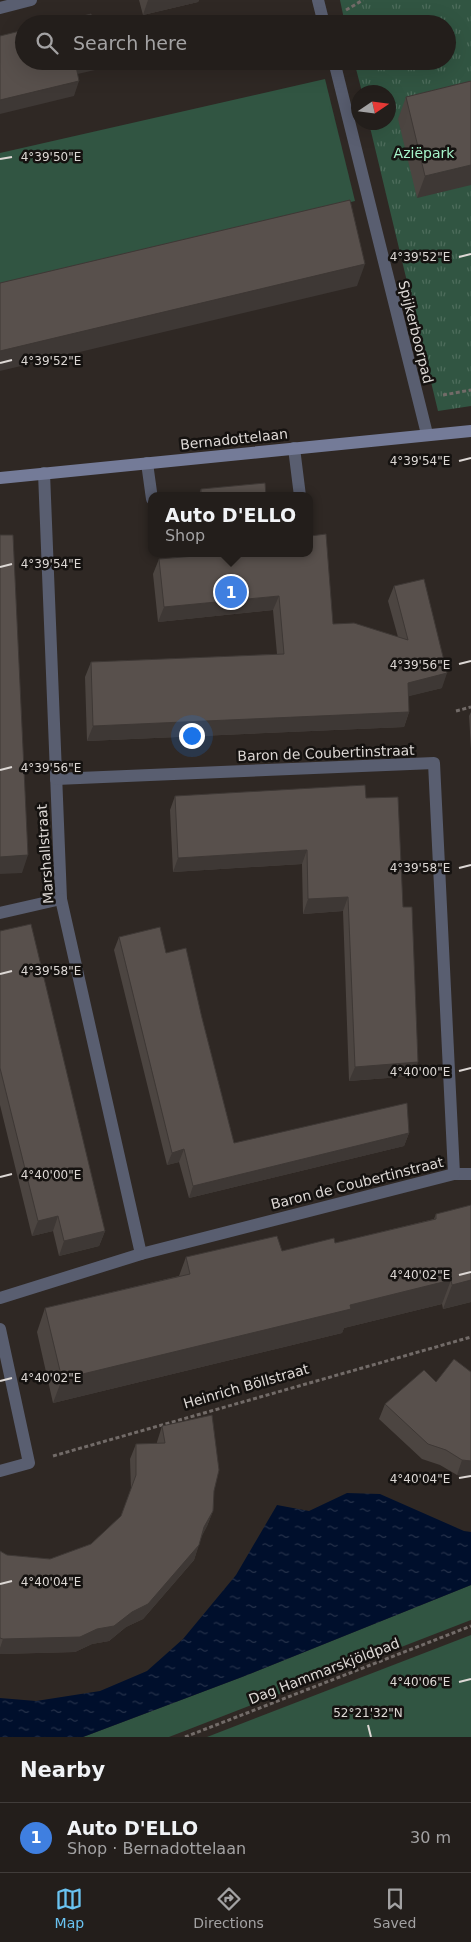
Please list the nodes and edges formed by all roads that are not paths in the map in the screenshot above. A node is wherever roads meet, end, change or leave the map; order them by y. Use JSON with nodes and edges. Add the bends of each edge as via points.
{"nodes":[{"id":1,"x":31,"y":0,"type":"edge"},
{"id":2,"x":318,"y":0,"type":"edge"},
{"id":3,"x":0,"y":8,"type":"edge"},
{"id":4,"x":322,"y":15,"type":"edge"},
{"id":5,"x":336,"y":70,"type":"edge"},
{"id":6,"x":471,"y":431,"type":"edge"},
{"id":7,"x":427,"y":434,"type":"junction"},
{"id":8,"x":294,"y":448,"type":"junction"},
{"id":9,"x":147,"y":463,"type":"junction"},
{"id":10,"x":44,"y":473,"type":"junction"},
{"id":11,"x":0,"y":478,"type":"edge"},
{"id":12,"x":151,"y":492,"type":"edge"},
{"id":13,"x":300,"y":492,"type":"edge"},
{"id":14,"x":56,"y":779,"type":"junction"},
{"id":15,"x":61,"y":899,"type":"junction"},
{"id":16,"x":0,"y":913,"type":"edge"},
{"id":17,"x":454,"y":1174,"type":"junction"},
{"id":18,"x":471,"y":1174,"type":"edge"},
{"id":19,"x":140,"y":1254,"type":"junction"},
{"id":20,"x":0,"y":1298,"type":"edge"},
{"id":21,"x":0,"y":1329,"type":"edge"},
{"id":22,"x":0,"y":1471,"type":"edge"}],
"edges":[{"from":1,"to":3,"type":"street"},
{"from":2,"to":4,"type":"street"},
{"from":5,"to":7,"type":"street","name":"Spijkerboorpad"},
{"from":6,"to":7,"type":"street","name":"Bernadottelaan"},
{"from":7,"to":8,"type":"street","name":"Bernadottelaan"},
{"from":8,"to":9,"type":"street","name":"Bernadottelaan"},
{"from":8,"to":13,"type":"street"},
{"from":9,"to":10,"type":"street","name":"Bernadottelaan"},
{"from":9,"to":12,"type":"street"},
{"from":10,"to":11,"type":"street","name":"Bernadottelaan"},
{"from":10,"to":14,"type":"street","name":"Marshallstraat"},
{"from":14,"to":15,"type":"street","name":"Marshallstraat"},
{"from":14,"to":17,"type":"street","name":"Baron de Coubertinstraat","via":[[434,763]]},
{"from":15,"to":16,"type":"street"},
{"from":15,"to":19,"type":"street","name":"Marshallstraat"},
{"from":17,"to":18,"type":"street"},
{"from":17,"to":19,"type":"street","name":"Baron de Coubertinstraat"},
{"from":19,"to":20,"type":"street"},
{"from":21,"to":22,"type":"street","via":[[28,1464]]}]}
